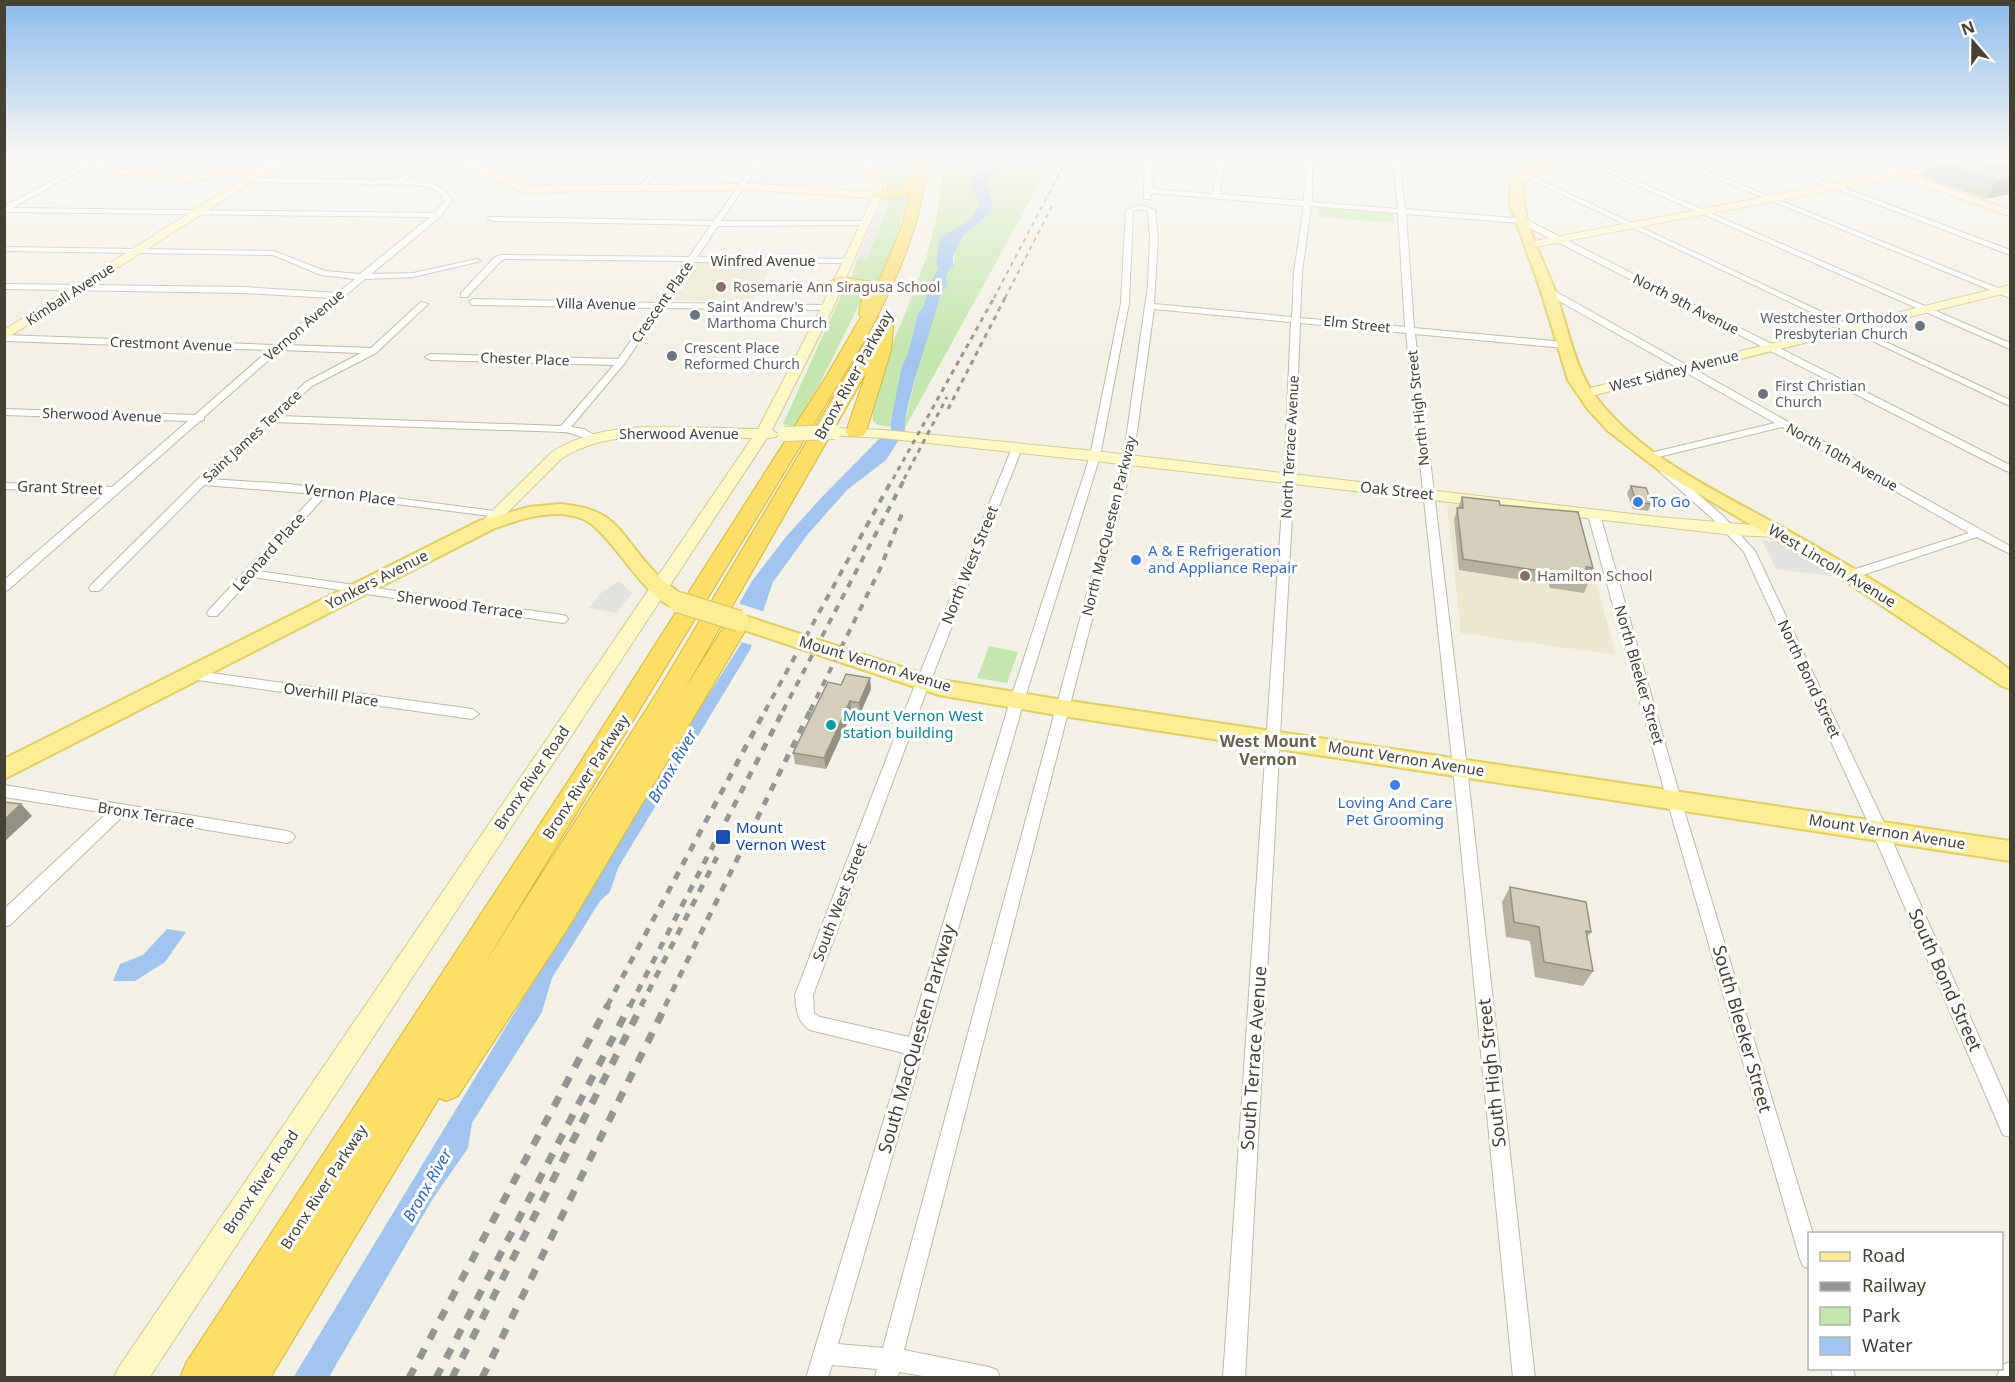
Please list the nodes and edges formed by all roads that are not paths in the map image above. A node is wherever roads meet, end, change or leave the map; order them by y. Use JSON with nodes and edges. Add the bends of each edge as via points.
{"nodes":[{"id":1,"x":185,"y":219,"type":"edge"},
{"id":2,"x":431,"y":219,"type":"edge"},
{"id":3,"x":520,"y":219,"type":"edge"},
{"id":4,"x":718,"y":219,"type":"edge"},
{"id":5,"x":868,"y":219,"type":"edge"},
{"id":6,"x":910,"y":219,"type":"edge"},
{"id":7,"x":1129,"y":219,"type":"edge"},
{"id":8,"x":1153,"y":219,"type":"edge"},
{"id":9,"x":1306,"y":219,"type":"edge"},
{"id":10,"x":1403,"y":219,"type":"edge"},
{"id":11,"x":1504,"y":219,"type":"edge"},
{"id":12,"x":1624,"y":219,"type":"edge"},
{"id":13,"x":1660,"y":219,"type":"edge"},
{"id":14,"x":1721,"y":219,"type":"edge"},
{"id":15,"x":1822,"y":219,"type":"edge"},
{"id":16,"x":1922,"y":219,"type":"edge"},
{"id":17,"x":1522,"y":221,"type":"junction"},
{"id":18,"x":715,"y":223,"type":"junction"},
{"id":19,"x":867,"y":223,"type":"junction"},
{"id":20,"x":925,"y":224,"type":"dead end"},
{"id":21,"x":1634,"y":224,"type":"junction"},
{"id":22,"x":1557,"y":239,"type":"junction"},
{"id":23,"x":1530,"y":245,"type":"junction"},
{"id":24,"x":4,"y":249,"type":"edge"},
{"id":25,"x":137,"y":250,"type":"junction"},
{"id":26,"x":2010,"y":253,"type":"edge"},
{"id":27,"x":691,"y":260,"type":"junction"},
{"id":28,"x":477,"y":261,"type":"dead end"},
{"id":29,"x":848,"y":261,"type":"junction"},
{"id":30,"x":361,"y":277,"type":"junction"},
{"id":31,"x":838,"y":281,"type":"junction"},
{"id":32,"x":4,"y":286,"type":"edge"},
{"id":33,"x":82,"y":287,"type":"junction"},
{"id":34,"x":1548,"y":291,"type":"junction"},
{"id":35,"x":2007,"y":292,"type":"edge"},
{"id":36,"x":464,"y":295,"type":"dead end"},
{"id":37,"x":338,"y":296,"type":"junction"},
{"id":38,"x":473,"y":302,"type":"dead end"},
{"id":39,"x":424,"y":304,"type":"dead end"},
{"id":40,"x":661,"y":305,"type":"junction"},
{"id":41,"x":1150,"y":306,"type":"junction"},
{"id":42,"x":827,"y":308,"type":"junction"},
{"id":43,"x":1928,"y":310,"type":"junction"},
{"id":44,"x":1296,"y":318,"type":"junction"},
{"id":45,"x":876,"y":319,"type":"junction"},
{"id":46,"x":1853,"y":328,"type":"junction"},
{"id":47,"x":1410,"y":330,"type":"junction"},
{"id":48,"x":4,"y":337,"type":"edge"},
{"id":49,"x":1564,"y":345,"type":"junction"},
{"id":50,"x":2010,"y":346,"type":"edge"},
{"id":51,"x":277,"y":348,"type":"junction"},
{"id":52,"x":1772,"y":348,"type":"junction"},
{"id":53,"x":373,"y":351,"type":"junction"},
{"id":54,"x":430,"y":357,"type":"dead end"},
{"id":55,"x":621,"y":362,"type":"junction"},
{"id":56,"x":1685,"y":368,"type":"junction"},
{"id":57,"x":1583,"y":393,"type":"junction"},
{"id":58,"x":2010,"y":403,"type":"edge"},
{"id":59,"x":4,"y":412,"type":"edge"},
{"id":60,"x":200,"y":418,"type":"junction"},
{"id":61,"x":271,"y":419,"type":"junction"},
{"id":62,"x":1782,"y":424,"type":"junction"},
{"id":63,"x":564,"y":429,"type":"junction"},
{"id":64,"x":856,"y":432,"type":"junction"},
{"id":65,"x":762,"y":435,"type":"junction"},
{"id":66,"x":592,"y":438,"type":"junction"},
{"id":67,"x":569,"y":447,"type":"junction"},
{"id":68,"x":1017,"y":448,"type":"junction"},
{"id":69,"x":1095,"y":456,"type":"junction"},
{"id":70,"x":1650,"y":456,"type":"junction"},
{"id":71,"x":1128,"y":460,"type":"junction"},
{"id":72,"x":2010,"y":469,"type":"edge"},
{"id":73,"x":1290,"y":479,"type":"junction"},
{"id":74,"x":201,"y":482,"type":"junction"},
{"id":75,"x":4,"y":486,"type":"edge"},
{"id":76,"x":115,"y":490,"type":"junction"},
{"id":77,"x":324,"y":491,"type":"junction"},
{"id":78,"x":1428,"y":495,"type":"junction"},
{"id":79,"x":1594,"y":515,"type":"junction"},
{"id":80,"x":492,"y":519,"type":"junction"},
{"id":81,"x":1733,"y":530,"type":"junction"},
{"id":82,"x":1777,"y":532,"type":"junction"},
{"id":83,"x":1979,"y":533,"type":"junction"},
{"id":84,"x":2010,"y":550,"type":"edge"},
{"id":85,"x":249,"y":573,"type":"junction"},
{"id":86,"x":1850,"y":575,"type":"junction"},
{"id":87,"x":659,"y":586,"type":"junction"},
{"id":88,"x":4,"y":587,"type":"edge"},
{"id":89,"x":94,"y":588,"type":"dead end"},
{"id":90,"x":357,"y":590,"type":"junction"},
{"id":91,"x":213,"y":612,"type":"dead end"},
{"id":92,"x":562,"y":619,"type":"dead end"},
{"id":93,"x":739,"y":621,"type":"junction"},
{"id":94,"x":2006,"y":672,"type":"edge"},
{"id":95,"x":189,"y":675,"type":"junction"},
{"id":96,"x":924,"y":681,"type":"junction"},
{"id":97,"x":1017,"y":701,"type":"junction"},
{"id":98,"x":1063,"y":708,"type":"junction"},
{"id":99,"x":472,"y":714,"type":"dead end"},
{"id":100,"x":1274,"y":739,"type":"junction"},
{"id":101,"x":1461,"y":768,"type":"junction"},
{"id":102,"x":4,"y":770,"type":"edge"},
{"id":103,"x":4,"y":791,"type":"edge"},
{"id":104,"x":1674,"y":800,"type":"junction"},
{"id":105,"x":119,"y":811,"type":"junction"},
{"id":106,"x":1880,"y":831,"type":"junction"},
{"id":107,"x":287,"y":837,"type":"dead end"},
{"id":108,"x":2010,"y":851,"type":"edge"},
{"id":109,"x":4,"y":920,"type":"edge"},
{"id":110,"x":915,"y":1047,"type":"junction"},
{"id":111,"x":2010,"y":1128,"type":"edge"},
{"id":112,"x":1808,"y":1256,"type":"edge"},
{"id":113,"x":317,"y":1264,"type":"junction"},
{"id":114,"x":825,"y":1354,"type":"junction"},
{"id":115,"x":889,"y":1368,"type":"edge"},
{"id":116,"x":2010,"y":1373,"type":"edge"},
{"id":117,"x":130,"y":1377,"type":"edge"},
{"id":118,"x":201,"y":1377,"type":"edge"},
{"id":119,"x":246,"y":1377,"type":"edge"},
{"id":120,"x":817,"y":1377,"type":"edge"},
{"id":121,"x":989,"y":1377,"type":"edge"},
{"id":122,"x":1234,"y":1377,"type":"edge"},
{"id":123,"x":1524,"y":1377,"type":"edge"},
{"id":124,"x":2007,"y":1377,"type":"edge"}],
"edges":[{"from":1,"to":25,"type":"street","name":"Kimball Avenue"},
{"from":2,"to":30,"type":"street","name":"Vernon Avenue"},
{"from":3,"to":18,"type":"street"},
{"from":4,"to":18,"type":"street","name":"Crescent Place"},
{"from":5,"to":19,"type":"street","name":"Bronx River Road"},
{"from":6,"to":45,"type":"highway","name":"Bronx River Parkway"},
{"from":7,"to":69,"type":"street","name":"North MacQuesten Parkway","via":[[1125,303]]},
{"from":8,"to":41,"type":"street","name":"North MacQuesten Parkway"},
{"from":9,"to":44,"type":"street","name":"North Terrace Avenue"},
{"from":10,"to":47,"type":"street","name":"North High Street"},
{"from":11,"to":17,"type":"street"},
{"from":12,"to":21,"type":"street"},
{"from":13,"to":21,"type":"street"},
{"from":14,"to":43,"type":"street"},
{"from":15,"to":35,"type":"street"},
{"from":16,"to":26,"type":"street"},
{"from":17,"to":22,"type":"street","name":"North 9th Avenue"},
{"from":17,"to":23,"type":"main road","name":"West Lincoln Avenue"},
{"from":18,"to":19,"type":"street"},
{"from":18,"to":27,"type":"street","name":"Crescent Place"},
{"from":19,"to":29,"type":"street","name":"Bronx River Road"},
{"from":20,"to":45,"type":"highway","name":"Bronx River Parkway"},
{"from":21,"to":22,"type":"street"},
{"from":21,"to":46,"type":"street"},
{"from":22,"to":23,"type":"street"},
{"from":22,"to":52,"type":"street","name":"North 9th Avenue"},
{"from":23,"to":34,"type":"main road","name":"West Lincoln Avenue"},
{"from":24,"to":25,"type":"street"},
{"from":25,"to":30,"type":"street","via":[[274,253],[324,273]]},
{"from":25,"to":33,"type":"street","name":"Kimball Avenue"},
{"from":27,"to":29,"type":"street","name":"Winfred Avenue"},
{"from":27,"to":36,"type":"street","name":"Winfred Avenue","via":[[498,259]]},
{"from":27,"to":40,"type":"street","name":"Crescent Place"},
{"from":28,"to":30,"type":"street","via":[[413,275]]},
{"from":29,"to":31,"type":"street","name":"Bronx River Road"},
{"from":30,"to":37,"type":"street","name":"Vernon Avenue"},
{"from":31,"to":42,"type":"street","name":"Bronx River Road"},
{"from":31,"to":45,"type":"highway","via":[[870,288]]},
{"from":32,"to":33,"type":"street"},
{"from":33,"to":37,"type":"street"},
{"from":33,"to":48,"type":"street","name":"Kimball Avenue"},
{"from":34,"to":49,"type":"main road","name":"West Lincoln Avenue"},
{"from":34,"to":56,"type":"street","name":"North 10th Avenue"},
{"from":35,"to":43,"type":"street","name":"West Sidney Avenue"},
{"from":37,"to":51,"type":"street","name":"Vernon Avenue"},
{"from":38,"to":40,"type":"street","name":"Villa Avenue"},
{"from":39,"to":53,"type":"street","name":"Saint James Terrace"},
{"from":40,"to":42,"type":"street","name":"Villa Avenue"},
{"from":40,"to":55,"type":"street","name":"Crescent Place"},
{"from":41,"to":44,"type":"street","name":"Elm Street"},
{"from":41,"to":71,"type":"street","name":"North MacQuesten Parkway"},
{"from":42,"to":65,"type":"street","name":"Bronx River Road"},
{"from":43,"to":46,"type":"street","name":"West Sidney Avenue"},
{"from":43,"to":50,"type":"street"},
{"from":44,"to":47,"type":"street","name":"Elm Street"},
{"from":44,"to":73,"type":"street","name":"North Terrace Avenue"},
{"from":45,"to":64,"type":"highway","via":[[882,350]]},
{"from":45,"to":113,"type":"highway","name":"Bronx River Parkway","via":[[851,386],[667,697]]},
{"from":45,"to":118,"type":"highway","name":"Bronx River Parkway","via":[[838,372],[641,690]]},
{"from":46,"to":52,"type":"street","name":"West Sidney Avenue"},
{"from":46,"to":58,"type":"street"},
{"from":47,"to":49,"type":"street","name":"Elm Street"},
{"from":47,"to":78,"type":"street","name":"North High Street"},
{"from":48,"to":51,"type":"street","name":"Crestmont Avenue"},
{"from":49,"to":57,"type":"main road","name":"West Lincoln Avenue"},
{"from":51,"to":53,"type":"street","name":"Crestmont Avenue"},
{"from":51,"to":60,"type":"street","name":"Vernon Avenue"},
{"from":52,"to":56,"type":"street","name":"West Sidney Avenue"},
{"from":52,"to":72,"type":"street","name":"North 9th Avenue"},
{"from":53,"to":61,"type":"street","name":"Saint James Terrace","via":[[309,384]]},
{"from":54,"to":55,"type":"street","name":"Chester Place"},
{"from":55,"to":63,"type":"street","name":"Crescent Place"},
{"from":56,"to":57,"type":"street","name":"West Sidney Avenue"},
{"from":56,"to":62,"type":"street","name":"North 10th Avenue"},
{"from":57,"to":70,"type":"main road","name":"West Lincoln Avenue"},
{"from":59,"to":60,"type":"street","name":"Sherwood Avenue"},
{"from":60,"to":76,"type":"street","name":"Vernon Avenue"},
{"from":61,"to":63,"type":"street","name":"Sherwood Avenue"},
{"from":61,"to":74,"type":"street","name":"Saint James Terrace"},
{"from":62,"to":70,"type":"street"},
{"from":62,"to":83,"type":"street","name":"North 10th Avenue"},
{"from":63,"to":66,"type":"street","name":"Sherwood Avenue"},
{"from":63,"to":67,"type":"street"},
{"from":64,"to":65,"type":"street","name":"Sherwood Avenue","bridge":true},
{"from":64,"to":68,"type":"street","name":"Sherwood Avenue"},
{"from":65,"to":66,"type":"street","name":"Sherwood Avenue","via":[[625,432]]},
{"from":65,"to":87,"type":"street","name":"Bronx River Road"},
{"from":66,"to":67,"type":"street"},
{"from":67,"to":80,"type":"street","via":[[541,469]]},
{"from":68,"to":69,"type":"street","name":"Oak Street"},
{"from":68,"to":96,"type":"street","name":"North West Street"},
{"from":69,"to":71,"type":"street","name":"Oak Street"},
{"from":69,"to":97,"type":"street","name":"North MacQuesten Parkway"},
{"from":70,"to":81,"type":"street","name":"West Lincoln Avenue"},
{"from":70,"to":82,"type":"main road","name":"West Lincoln Avenue"},
{"from":71,"to":73,"type":"street","name":"Oak Street"},
{"from":71,"to":98,"type":"street","name":"North MacQuesten Parkway"},
{"from":73,"to":78,"type":"street","name":"Oak Street"},
{"from":73,"to":100,"type":"street","name":"North Terrace Avenue"},
{"from":74,"to":77,"type":"street","name":"Vernon Place"},
{"from":74,"to":89,"type":"street","name":"Saint James Terrace"},
{"from":75,"to":76,"type":"street","name":"Grant Street"},
{"from":76,"to":88,"type":"street","name":"Vernon Avenue"},
{"from":77,"to":80,"type":"street","name":"Vernon Place"},
{"from":77,"to":85,"type":"street","name":"Leonard Place"},
{"from":78,"to":79,"type":"street","name":"Oak Street"},
{"from":78,"to":101,"type":"street","name":"North High Street"},
{"from":79,"to":81,"type":"street","name":"Oak Street"},
{"from":79,"to":104,"type":"street","name":"North Bleeker Street"},
{"from":80,"to":87,"type":"main road","name":"Yonkers Avenue","via":[[536,510],[573,511],[597,520]]},
{"from":80,"to":90,"type":"main road","name":"Yonkers Avenue"},
{"from":81,"to":82,"type":"street","name":"Oak Street"},
{"from":81,"to":106,"type":"street","name":"North Bond Street","via":[[1749,551]]},
{"from":82,"to":86,"type":"main road","name":"West Lincoln Avenue"},
{"from":83,"to":84,"type":"street","name":"North 10th Avenue"},
{"from":83,"to":86,"type":"street"},
{"from":85,"to":90,"type":"street","name":"Sherwood Terrace"},
{"from":85,"to":91,"type":"street","name":"Leonard Place"},
{"from":86,"to":94,"type":"main road","name":"West Lincoln Avenue"},
{"from":87,"to":93,"type":"main road","name":"Yonkers Avenue","bridge":true,"via":[[678,602]]},
{"from":87,"to":117,"type":"street","name":"Bronx River Road"},
{"from":90,"to":92,"type":"street","name":"Sherwood Terrace"},
{"from":90,"to":95,"type":"main road","name":"Yonkers Avenue"},
{"from":93,"to":96,"type":"main road","name":"Mount Vernon Avenue"},
{"from":93,"to":113,"type":"highway","via":[[486,1027]]},
{"from":95,"to":99,"type":"street","name":"Overhill Place"},
{"from":95,"to":102,"type":"main road","name":"Yonkers Avenue"},
{"from":96,"to":97,"type":"main road","name":"Mount Vernon Avenue"},
{"from":96,"to":110,"type":"street","name":"South West Street","via":[[803,1005],[806,1017],[816,1024]]},
{"from":97,"to":98,"type":"main road","name":"Mount Vernon Avenue"},
{"from":97,"to":110,"type":"street","name":"South MacQuesten Parkway"},
{"from":98,"to":100,"type":"main road","name":"Mount Vernon Avenue"},
{"from":98,"to":115,"type":"street"},
{"from":100,"to":101,"type":"main road","name":"Mount Vernon Avenue"},
{"from":100,"to":122,"type":"street","name":"South Terrace Avenue"},
{"from":101,"to":104,"type":"main road","name":"Mount Vernon Avenue"},
{"from":101,"to":123,"type":"street","name":"South High Street"},
{"from":103,"to":105,"type":"street","name":"Bronx Terrace"},
{"from":104,"to":106,"type":"main road","name":"Mount Vernon Avenue"},
{"from":104,"to":112,"type":"street","name":"South Bleeker Street"},
{"from":105,"to":107,"type":"street","name":"Bronx Terrace"},
{"from":105,"to":109,"type":"street"},
{"from":106,"to":108,"type":"main road","name":"Mount Vernon Avenue"},
{"from":106,"to":111,"type":"street","name":"South Bond Street"},
{"from":110,"to":114,"type":"street","name":"South MacQuesten Parkway"},
{"from":113,"to":119,"type":"highway","name":"Bronx River Parkway"},
{"from":114,"to":115,"type":"street"},
{"from":114,"to":120,"type":"street","name":"South MacQuesten Parkway"},
{"from":115,"to":121,"type":"street","via":[[948,1367]]},
{"from":116,"to":124,"type":"street"}]}
